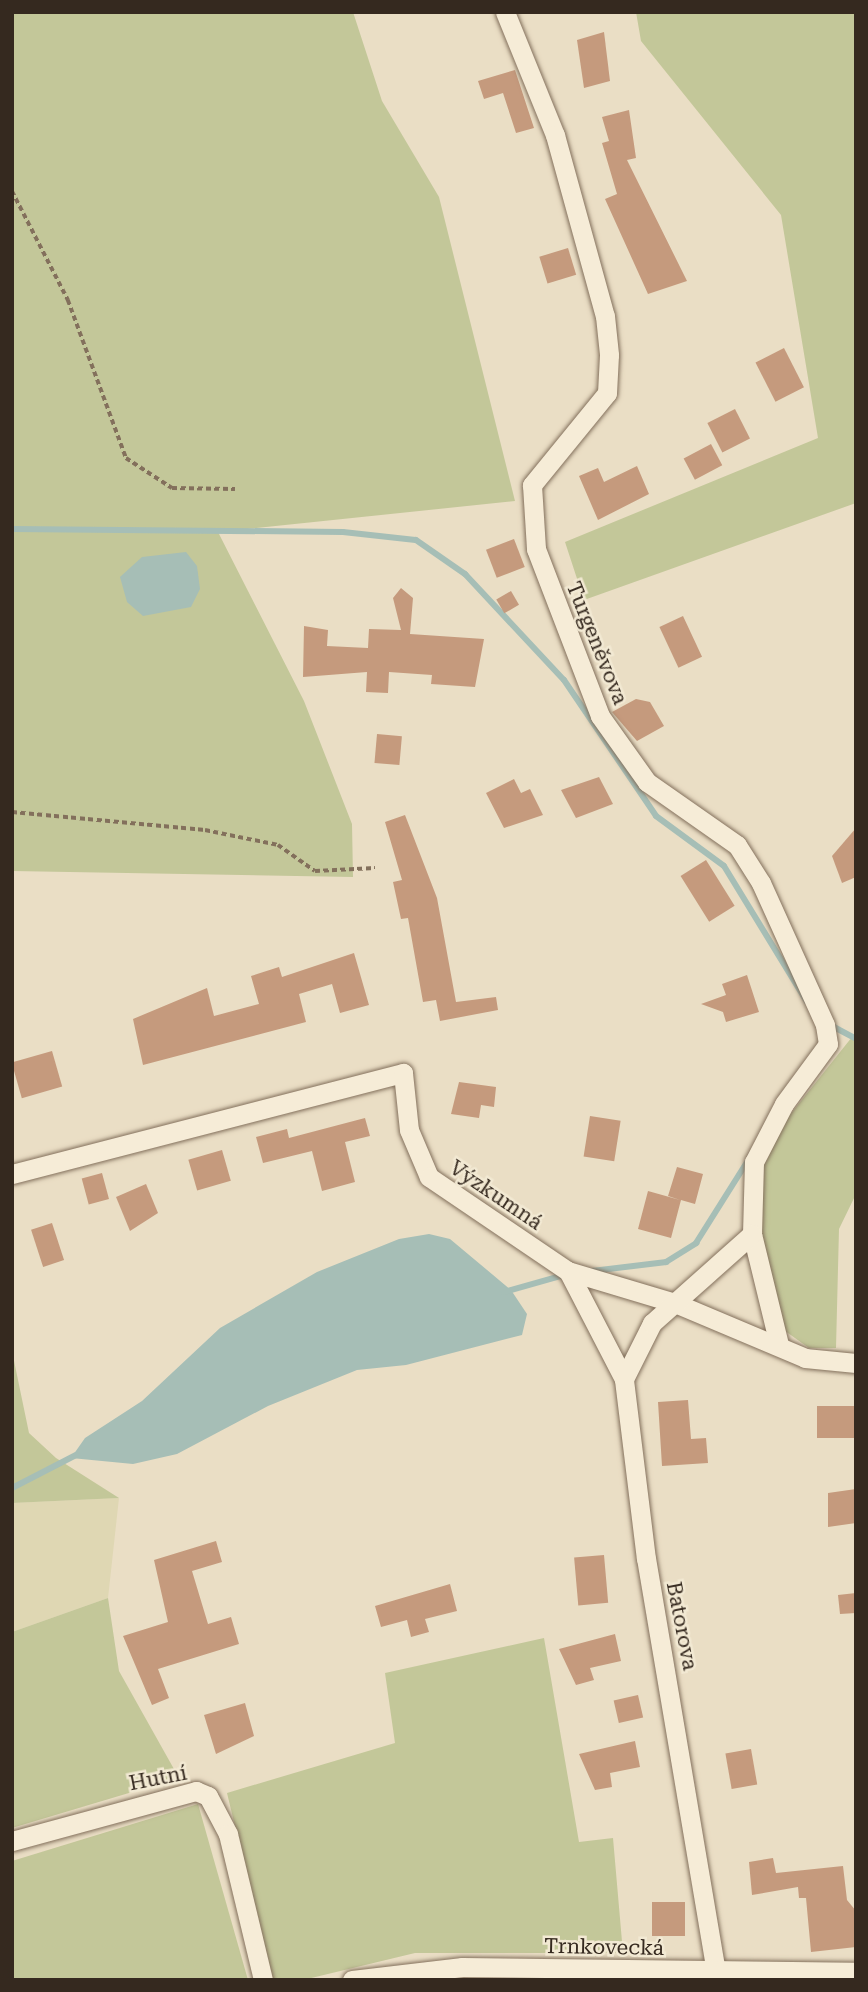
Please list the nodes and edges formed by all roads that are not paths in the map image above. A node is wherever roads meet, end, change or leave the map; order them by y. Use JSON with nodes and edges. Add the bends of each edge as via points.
{"nodes":[{"id":1,"x":505,"y":12,"type":"edge"},
{"id":2,"x":12,"y":1174,"type":"edge"},
{"id":3,"x":752,"y":1234,"type":"junction"},
{"id":4,"x":568,"y":1271,"type":"junction"},
{"id":5,"x":675,"y":1303,"type":"junction"},
{"id":6,"x":779,"y":1345,"type":"junction"},
{"id":7,"x":856,"y":1363,"type":"edge"},
{"id":8,"x":624,"y":1379,"type":"junction"},
{"id":9,"x":12,"y":1841,"type":"edge"},
{"id":10,"x":716,"y":1972,"type":"junction"},
{"id":11,"x":852,"y":1975,"type":"edge"},
{"id":12,"x":263,"y":1980,"type":"edge"},
{"id":13,"x":352,"y":1980,"type":"edge"}],
"edges":[{"from":1,"to":3,"type":"street","name":"Turgeněvova","via":[[555,135],[605,316],[609,355],[607,393],[532,485],[536,549],[600,716],[648,782],[737,845],[761,883],[825,1025],[828,1044],[784,1104],[754,1162]]},
{"from":2,"to":4,"type":"street","name":"Výzkumná","via":[[403,1073],[409,1130],[429,1177]]},
{"from":3,"to":5,"type":"street"},
{"from":3,"to":6,"type":"street","name":"Turgeněvova"},
{"from":4,"to":5,"type":"street","name":"Výzkumná"},
{"from":4,"to":8,"type":"street"},
{"from":5,"to":6,"type":"street","name":"Výzkumná"},
{"from":5,"to":8,"type":"street","via":[[652,1324]]},
{"from":6,"to":7,"type":"street","via":[[805,1358]]},
{"from":8,"to":10,"type":"street","name":"Batorova","via":[[646,1559]]},
{"from":9,"to":12,"type":"street","name":"Hutní","via":[[196,1791],[208,1796],[228,1834]]},
{"from":10,"to":11,"type":"street","name":"Trnkovecká"},
{"from":10,"to":13,"type":"street","name":"Trnkovecká","via":[[423,1968]]}]}
